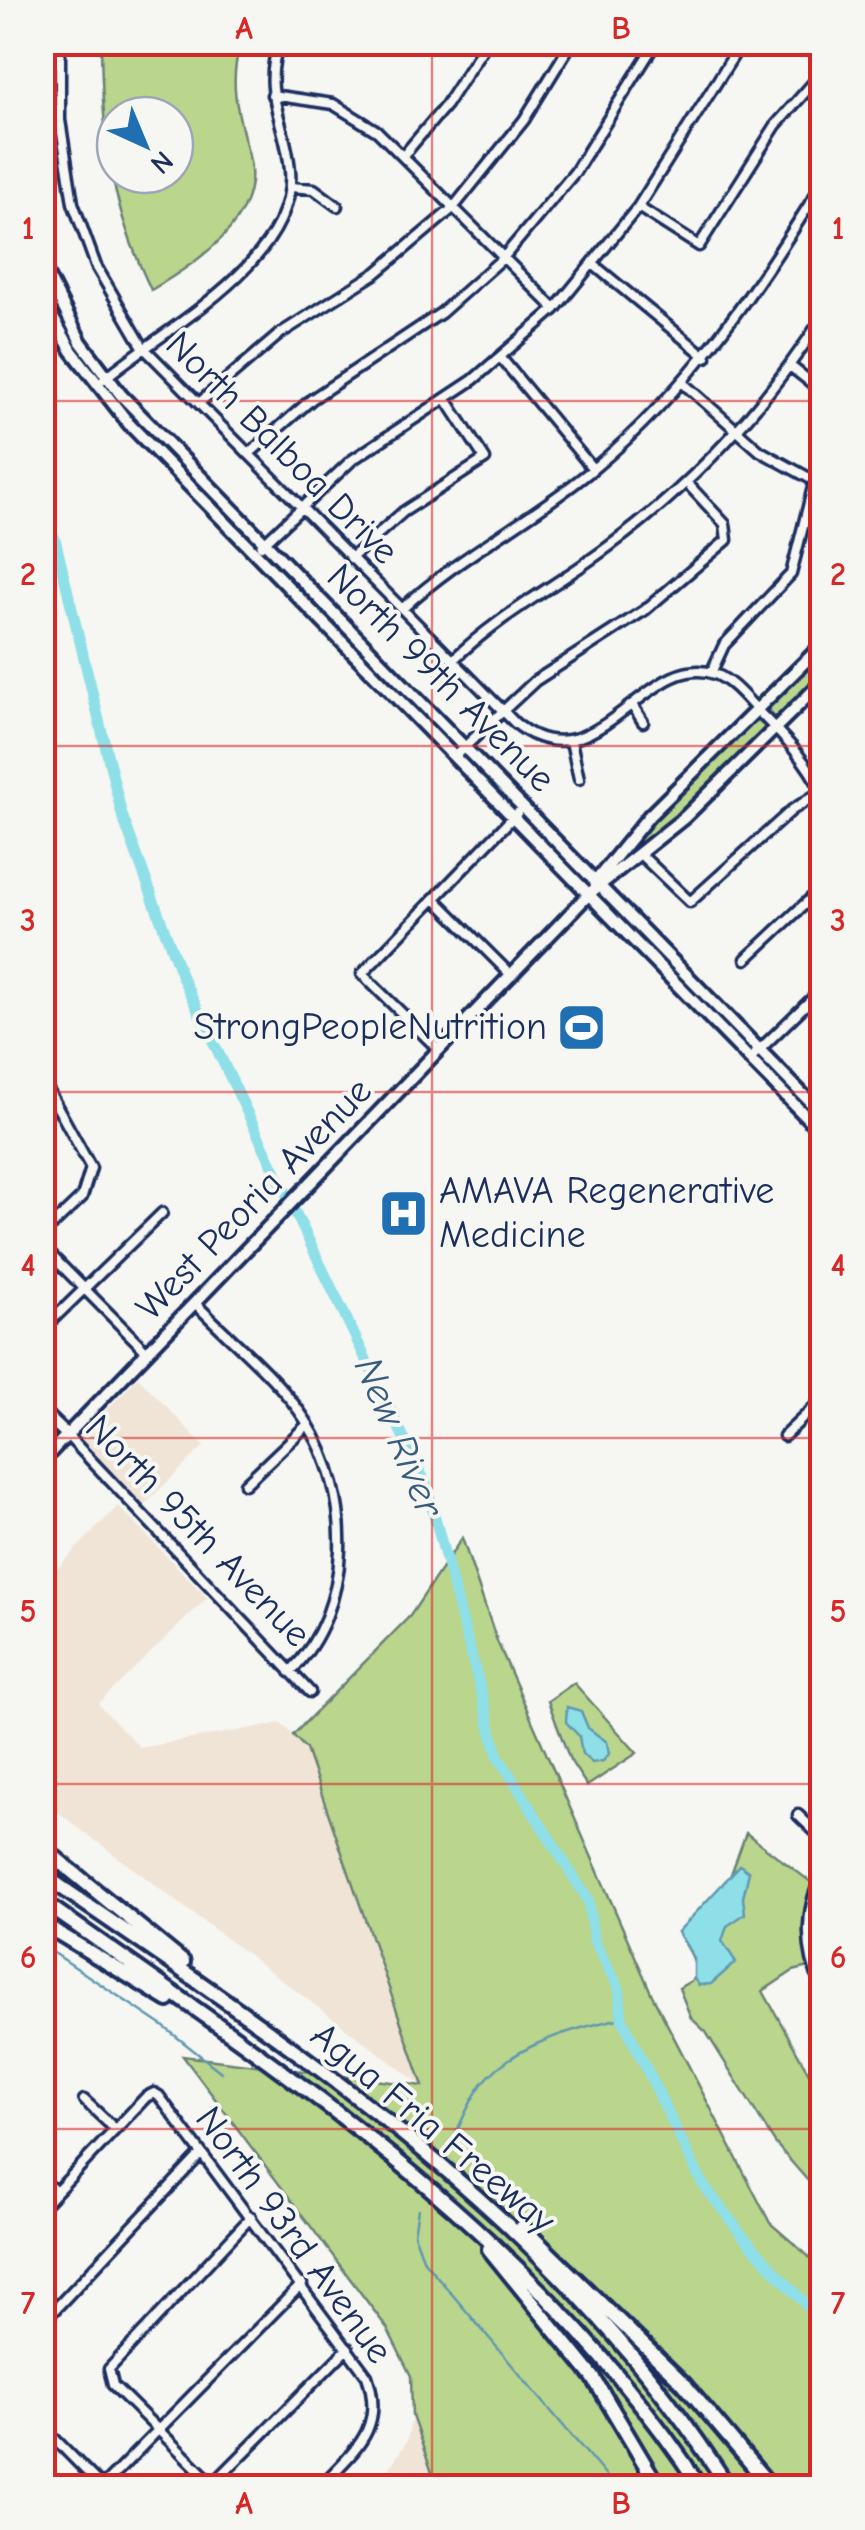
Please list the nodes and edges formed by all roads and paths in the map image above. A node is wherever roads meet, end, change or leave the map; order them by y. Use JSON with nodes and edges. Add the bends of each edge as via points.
{"nodes":[{"id":1,"x":60,"y":42,"type":"edge"},
{"id":2,"x":278,"y":42,"type":"edge"},
{"id":3,"x":487,"y":42,"type":"edge"},
{"id":4,"x":572,"y":42,"type":"edge"},
{"id":5,"x":656,"y":42,"type":"edge"},
{"id":6,"x":742,"y":42,"type":"edge"},
{"id":7,"x":822,"y":72,"type":"edge"},
{"id":8,"x":272,"y":95,"type":"junction"},
{"id":9,"x":403,"y":156,"type":"junction"},
{"id":10,"x":822,"y":184,"type":"edge"},
{"id":11,"x":290,"y":187,"type":"junction"},
{"id":12,"x":338,"y":206,"type":"dead end"},
{"id":13,"x":638,"y":207,"type":"junction"},
{"id":14,"x":453,"y":208,"type":"junction"},
{"id":15,"x":503,"y":258,"type":"junction"},
{"id":16,"x":42,"y":265,"type":"edge"},
{"id":17,"x":594,"y":265,"type":"junction"},
{"id":18,"x":42,"y":298,"type":"edge"},
{"id":19,"x":555,"y":309,"type":"junction"},
{"id":20,"x":822,"y":318,"type":"edge"},
{"id":21,"x":143,"y":347,"type":"junction"},
{"id":22,"x":706,"y":357,"type":"junction"},
{"id":23,"x":501,"y":358,"type":"junction"},
{"id":24,"x":790,"y":366,"type":"junction"},
{"id":25,"x":101,"y":381,"type":"junction"},
{"id":26,"x":683,"y":383,"type":"junction"},
{"id":27,"x":822,"y":391,"type":"edge"},
{"id":28,"x":446,"y":399,"type":"junction"},
{"id":29,"x":200,"y":403,"type":"junction"},
{"id":30,"x":736,"y":431,"type":"junction"},
{"id":31,"x":250,"y":453,"type":"junction"},
{"id":32,"x":593,"y":468,"type":"junction"},
{"id":33,"x":686,"y":482,"type":"junction"},
{"id":34,"x":818,"y":484,"type":"edge"},
{"id":35,"x":301,"y":506,"type":"junction"},
{"id":36,"x":265,"y":542,"type":"junction"},
{"id":37,"x":256,"y":552,"type":"junction"},
{"id":38,"x":352,"y":558,"type":"junction"},
{"id":39,"x":402,"y":609,"type":"junction"},
{"id":40,"x":350,"y":629,"type":"junction"},
{"id":41,"x":341,"y":638,"type":"junction"},
{"id":42,"x":822,"y":645,"type":"edge"},
{"id":43,"x":453,"y":660,"type":"junction"},
{"id":44,"x":711,"y":673,"type":"junction"},
{"id":45,"x":822,"y":682,"type":"edge"},
{"id":46,"x":633,"y":706,"type":"junction"},
{"id":47,"x":502,"y":710,"type":"junction"},
{"id":48,"x":757,"y":710,"type":"junction"},
{"id":49,"x":643,"y":722,"type":"dead end"},
{"id":50,"x":776,"y":728,"type":"junction"},
{"id":51,"x":571,"y":740,"type":"junction"},
{"id":52,"x":466,"y":746,"type":"junction"},
{"id":53,"x":456,"y":755,"type":"junction"},
{"id":54,"x":579,"y":779,"type":"dead end"},
{"id":55,"x":822,"y":792,"type":"edge"},
{"id":56,"x":525,"y":805,"type":"junction"},
{"id":57,"x":515,"y":815,"type":"junction"},
{"id":58,"x":640,"y":854,"type":"junction"},
{"id":59,"x":600,"y":882,"type":"junction"},
{"id":60,"x":822,"y":888,"type":"edge"},
{"id":61,"x":591,"y":892,"type":"junction"},
{"id":62,"x":434,"y":898,"type":"junction"},
{"id":63,"x":746,"y":959,"type":"dead end"},
{"id":64,"x":510,"y":975,"type":"junction"},
{"id":65,"x":696,"y":982,"type":"junction"},
{"id":66,"x":822,"y":989,"type":"edge"},
{"id":67,"x":686,"y":991,"type":"junction"},
{"id":68,"x":438,"y":1050,"type":"junction"},
{"id":69,"x":760,"y":1050,"type":"junction"},
{"id":70,"x":751,"y":1058,"type":"junction"},
{"id":71,"x":42,"y":1079,"type":"edge"},
{"id":72,"x":822,"y":1114,"type":"edge"},
{"id":73,"x":822,"y":1133,"type":"edge"},
{"id":74,"x":162,"y":1214,"type":"dead end"},
{"id":75,"x":42,"y":1235,"type":"edge"},
{"id":76,"x":42,"y":1246,"type":"edge"},
{"id":77,"x":85,"y":1289,"type":"junction"},
{"id":78,"x":195,"y":1303,"type":"junction"},
{"id":79,"x":42,"y":1330,"type":"edge"},
{"id":80,"x":147,"y":1352,"type":"junction"},
{"id":81,"x":822,"y":1400,"type":"edge"},
{"id":82,"x":42,"y":1410,"type":"edge"},
{"id":83,"x":308,"y":1424,"type":"junction"},
{"id":84,"x":67,"y":1435,"type":"junction"},
{"id":85,"x":784,"y":1436,"type":"dead end"},
{"id":86,"x":42,"y":1461,"type":"edge"},
{"id":87,"x":245,"y":1484,"type":"dead end"},
{"id":88,"x":290,"y":1672,"type":"junction"},
{"id":89,"x":310,"y":1692,"type":"dead end"},
{"id":90,"x":798,"y":1815,"type":"dead end"},
{"id":91,"x":822,"y":1838,"type":"edge"},
{"id":92,"x":42,"y":1847,"type":"edge"},
{"id":93,"x":42,"y":1874,"type":"edge"},
{"id":94,"x":822,"y":1876,"type":"edge"},
{"id":95,"x":42,"y":1901,"type":"edge"},
{"id":96,"x":42,"y":1923,"type":"edge"},
{"id":97,"x":822,"y":1987,"type":"edge"},
{"id":98,"x":324,"y":2068,"type":"junction"},
{"id":99,"x":310,"y":2089,"type":"junction"},
{"id":100,"x":84,"y":2100,"type":"dead end"},
{"id":101,"x":115,"y":2129,"type":"junction"},
{"id":102,"x":202,"y":2154,"type":"junction"},
{"id":103,"x":42,"y":2179,"type":"edge"},
{"id":104,"x":56,"y":2192,"type":"junction"},
{"id":105,"x":42,"y":2207,"type":"edge"},
{"id":106,"x":490,"y":2208,"type":"junction"},
{"id":107,"x":251,"y":2217,"type":"junction"},
{"id":108,"x":475,"y":2225,"type":"junction"},
{"id":109,"x":302,"y":2284,"type":"junction"},
{"id":110,"x":42,"y":2323,"type":"edge"},
{"id":111,"x":348,"y":2348,"type":"junction"},
{"id":112,"x":42,"y":2426,"type":"edge"},
{"id":113,"x":158,"y":2430,"type":"junction"},
{"id":114,"x":102,"y":2487,"type":"edge"},
{"id":115,"x":320,"y":2488,"type":"edge"},
{"id":116,"x":658,"y":2488,"type":"edge"},
{"id":117,"x":701,"y":2488,"type":"edge"},
{"id":118,"x":729,"y":2488,"type":"edge"},
{"id":119,"x":772,"y":2488,"type":"edge"}],
"edges":[{"from":1,"to":21,"type":"street","name":"North Balboa Drive","via":[[60,120],[73,203],[96,266]]},
{"from":2,"to":8,"type":"street"},
{"from":3,"to":9,"type":"street"},
{"from":4,"to":14,"type":"street","via":[[524,120]]},
{"from":5,"to":15,"type":"street","via":[[555,200]]},
{"from":6,"to":13,"type":"street"},
{"from":7,"to":13,"type":"street","via":[[776,125],[699,246]]},
{"from":8,"to":9,"type":"street","via":[[333,104]]},
{"from":8,"to":11,"type":"street"},
{"from":9,"to":14,"type":"street"},
{"from":10,"to":22,"type":"street"},
{"from":11,"to":12,"type":"street","via":[[314,190]]},
{"from":11,"to":21,"type":"street","via":[[280,227],[260,255]]},
{"from":13,"to":17,"type":"street"},
{"from":14,"to":15,"type":"street"},
{"from":14,"to":29,"type":"street","via":[[376,273],[280,333]]},
{"from":15,"to":19,"type":"street"},
{"from":15,"to":31,"type":"street","via":[[441,313],[312,399]]},
{"from":16,"to":25,"type":"main road","name":"North 99th Avenue"},
{"from":17,"to":19,"type":"street"},
{"from":17,"to":22,"type":"street"},
{"from":18,"to":25,"type":"main road","name":"North 99th Avenue"},
{"from":19,"to":23,"type":"street"},
{"from":20,"to":24,"type":"street"},
{"from":21,"to":25,"type":"street"},
{"from":21,"to":29,"type":"street","name":"North Balboa Drive"},
{"from":22,"to":26,"type":"street"},
{"from":23,"to":28,"type":"street"},
{"from":23,"to":32,"type":"street"},
{"from":24,"to":27,"type":"street"},
{"from":24,"to":30,"type":"street"},
{"from":25,"to":36,"type":"main road","name":"North 99th Avenue"},
{"from":25,"to":37,"type":"main road","name":"North 99th Avenue"},
{"from":26,"to":30,"type":"street"},
{"from":26,"to":32,"type":"street"},
{"from":28,"to":35,"type":"street","via":[[352,460]]},
{"from":28,"to":38,"type":"street","via":[[485,459],[403,512]]},
{"from":29,"to":31,"type":"street","name":"North Balboa Drive"},
{"from":30,"to":33,"type":"street"},
{"from":30,"to":34,"type":"street"},
{"from":31,"to":35,"type":"street","name":"North Balboa Drive"},
{"from":32,"to":39,"type":"street"},
{"from":33,"to":43,"type":"street","via":[[628,533],[498,620]]},
{"from":33,"to":47,"type":"street","via":[[725,524],[727,540],[645,610]]},
{"from":34,"to":44,"type":"street","via":[[791,574],[724,645]]},
{"from":35,"to":36,"type":"street"},
{"from":35,"to":38,"type":"street","name":"North Balboa Drive"},
{"from":36,"to":37,"type":"street"},
{"from":36,"to":40,"type":"main road","name":"North 99th Avenue"},
{"from":37,"to":41,"type":"main road","name":"North 99th Avenue"},
{"from":38,"to":39,"type":"street","name":"North Balboa Drive"},
{"from":39,"to":43,"type":"street","name":"North Balboa Drive"},
{"from":40,"to":41,"type":"main road"},
{"from":40,"to":52,"type":"main road","name":"North 99th Avenue"},
{"from":41,"to":53,"type":"main road","name":"North 99th Avenue"},
{"from":42,"to":48,"type":"main road","name":"West Peoria Avenue"},
{"from":43,"to":47,"type":"street","name":"North Balboa Drive"},
{"from":44,"to":46,"type":"street","via":[[676,678]]},
{"from":44,"to":48,"type":"street"},
{"from":45,"to":50,"type":"main road","name":"West Peoria Avenue"},
{"from":46,"to":49,"type":"street"},
{"from":46,"to":51,"type":"street"},
{"from":47,"to":51,"type":"street","name":"North Balboa Drive","via":[[534,736]]},
{"from":47,"to":52,"type":"street"},
{"from":48,"to":50,"type":"street"},
{"from":48,"to":59,"type":"main road","name":"West Peoria Avenue","via":[[649,816]]},
{"from":50,"to":55,"type":"street"},
{"from":50,"to":58,"type":"main road","name":"West Peoria Avenue"},
{"from":51,"to":54,"type":"street"},
{"from":52,"to":53,"type":"street"},
{"from":52,"to":56,"type":"main road","name":"North 99th Avenue"},
{"from":53,"to":57,"type":"main road","name":"North 99th Avenue"},
{"from":55,"to":58,"type":"street","via":[[792,810],[690,902]]},
{"from":56,"to":57,"type":"street"},
{"from":56,"to":59,"type":"main road","name":"North 99th Avenue"},
{"from":57,"to":61,"type":"main road","name":"North 99th Avenue"},
{"from":57,"to":62,"type":"street"},
{"from":58,"to":59,"type":"main road","name":"West Peoria Avenue"},
{"from":59,"to":61,"type":"main road","name":"West Peoria Avenue"},
{"from":59,"to":65,"type":"main road","name":"North 99th Avenue"},
{"from":60,"to":63,"type":"street"},
{"from":61,"to":64,"type":"main road","name":"West Peoria Avenue"},
{"from":61,"to":67,"type":"main road","name":"North 99th Avenue"},
{"from":62,"to":64,"type":"street"},
{"from":62,"to":68,"type":"street","via":[[362,974]]},
{"from":64,"to":68,"type":"main road","name":"West Peoria Avenue"},
{"from":65,"to":67,"type":"main road"},
{"from":65,"to":69,"type":"main road","name":"North 99th Avenue"},
{"from":66,"to":69,"type":"street"},
{"from":67,"to":70,"type":"main road","name":"North 99th Avenue"},
{"from":68,"to":78,"type":"main road","name":"West Peoria Avenue"},
{"from":69,"to":70,"type":"street"},
{"from":69,"to":72,"type":"main road","name":"North 99th Avenue"},
{"from":70,"to":73,"type":"main road","name":"North 99th Avenue"},
{"from":71,"to":75,"type":"street","via":[[91,1168],[82,1197]]},
{"from":74,"to":77,"type":"street"},
{"from":76,"to":77,"type":"street"},
{"from":77,"to":79,"type":"street"},
{"from":77,"to":80,"type":"street"},
{"from":78,"to":80,"type":"main road","name":"West Peoria Avenue"},
{"from":78,"to":83,"type":"street"},
{"from":80,"to":84,"type":"main road","name":"West Peoria Avenue"},
{"from":81,"to":85,"type":"street"},
{"from":82,"to":84,"type":"main road","name":"North 95th Avenue"},
{"from":83,"to":87,"type":"street"},
{"from":83,"to":88,"type":"street","via":[[335,1497],[340,1544],[328,1616]]},
{"from":84,"to":86,"type":"main road","name":"West Peoria Avenue"},
{"from":84,"to":88,"type":"street","name":"North 95th Avenue"},
{"from":88,"to":89,"type":"street","name":"North 95th Avenue"},
{"from":90,"to":91,"type":"street"},
{"from":92,"to":98,"type":"highway"},
{"from":93,"to":98,"type":"highway","name":"Agua Fria Freeway"},
{"from":94,"to":97,"type":"street","via":[[809,1934]]},
{"from":95,"to":99,"type":"highway","name":"Agua Fria Freeway"},
{"from":96,"to":99,"type":"highway","via":[[284,2080]]},
{"from":98,"to":106,"type":"highway","name":"Agua Fria Freeway"},
{"from":99,"to":108,"type":"highway","name":"Agua Fria Freeway"},
{"from":100,"to":101,"type":"street"},
{"from":101,"to":102,"type":"street","name":"North 93rd Avenue","via":[[154,2093]]},
{"from":101,"to":104,"type":"street"},
{"from":102,"to":107,"type":"street","name":"North 93rd Avenue"},
{"from":102,"to":110,"type":"street"},
{"from":103,"to":104,"type":"street"},
{"from":104,"to":105,"type":"street"},
{"from":106,"to":118,"type":"highway","name":"Agua Fria Freeway","via":[[604,2324]]},
{"from":106,"to":119,"type":"highway","via":[[516,2221],[592,2292]]},
{"from":107,"to":109,"type":"street","name":"North 93rd Avenue"},
{"from":107,"to":113,"type":"street","via":[[109,2369],[108,2376]]},
{"from":108,"to":116,"type":"highway","via":[[594,2377]]},
{"from":108,"to":117,"type":"highway","name":"Agua Fria Freeway","via":[[577,2329]]},
{"from":109,"to":111,"type":"street","name":"North 93rd Avenue"},
{"from":109,"to":113,"type":"street"},
{"from":111,"to":113,"type":"street","via":[[213,2484]]},
{"from":111,"to":115,"type":"street","name":"North 93rd Avenue","via":[[368,2376],[374,2415],[368,2433]]},
{"from":112,"to":114,"type":"street"},
{"from":113,"to":114,"type":"street"}]}
